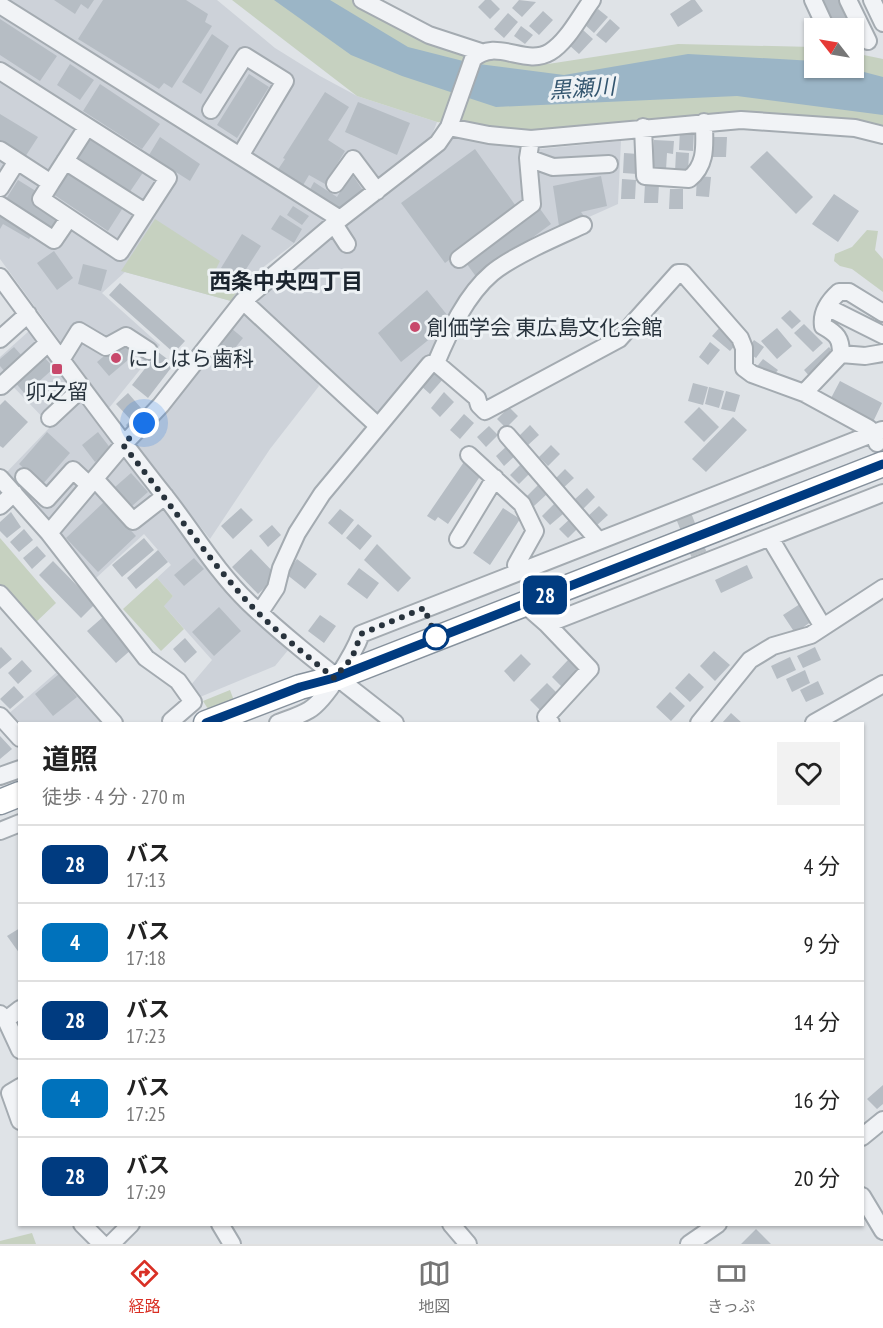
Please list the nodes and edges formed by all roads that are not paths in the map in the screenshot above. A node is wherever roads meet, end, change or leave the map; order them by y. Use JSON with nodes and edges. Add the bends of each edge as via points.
{"nodes":[{"id":1,"x":362,"y":0,"type":"edge"},
{"id":2,"x":592,"y":0,"type":"edge"},
{"id":3,"x":813,"y":0,"type":"edge"},
{"id":4,"x":848,"y":0,"type":"edge"},
{"id":5,"x":872,"y":0,"type":"edge"},
{"id":6,"x":0,"y":5,"type":"edge"},
{"id":7,"x":821,"y":18,"type":"edge"},
{"id":8,"x":883,"y":23,"type":"edge"},
{"id":9,"x":868,"y":41,"type":"dead end"},
{"id":10,"x":477,"y":55,"type":"junction"},
{"id":11,"x":0,"y":71,"type":"edge"},
{"id":12,"x":211,"y":110,"type":"dead end"},
{"id":13,"x":704,"y":122,"type":"junction"},
{"id":14,"x":87,"y":127,"type":"junction"},
{"id":15,"x":449,"y":127,"type":"junction"},
{"id":16,"x":643,"y":127,"type":"junction"},
{"id":17,"x":883,"y":135,"type":"edge"},
{"id":18,"x":531,"y":139,"type":"junction"},
{"id":19,"x":0,"y":150,"type":"edge"},
{"id":20,"x":240,"y":156,"type":"junction"},
{"id":21,"x":528,"y":158,"type":"junction"},
{"id":22,"x":17,"y":161,"type":"junction"},
{"id":23,"x":65,"y":161,"type":"junction"},
{"id":24,"x":609,"y":164,"type":"dead end"},
{"id":25,"x":51,"y":183,"type":"junction"},
{"id":26,"x":335,"y":184,"type":"dead end"},
{"id":27,"x":0,"y":188,"type":"edge"},
{"id":28,"x":376,"y":191,"type":"junction"},
{"id":29,"x":0,"y":205,"type":"edge"},
{"id":30,"x":146,"y":213,"type":"junction"},
{"id":31,"x":69,"y":218,"type":"junction"},
{"id":32,"x":337,"y":222,"type":"junction"},
{"id":33,"x":583,"y":225,"type":"dead end"},
{"id":34,"x":347,"y":244,"type":"dead end"},
{"id":35,"x":459,"y":259,"type":"dead end"},
{"id":36,"x":0,"y":277,"type":"edge"},
{"id":37,"x":243,"y":301,"type":"junction"},
{"id":38,"x":826,"y":307,"type":"junction"},
{"id":39,"x":883,"y":313,"type":"edge"},
{"id":40,"x":28,"y":314,"type":"junction"},
{"id":41,"x":883,"y":335,"type":"edge"},
{"id":42,"x":0,"y":339,"type":"edge"},
{"id":43,"x":48,"y":342,"type":"junction"},
{"id":44,"x":149,"y":351,"type":"dead end"},
{"id":45,"x":883,"y":353,"type":"edge"},
{"id":46,"x":841,"y":354,"type":"junction"},
{"id":47,"x":61,"y":360,"type":"junction"},
{"id":48,"x":436,"y":363,"type":"junction"},
{"id":49,"x":1,"y":386,"type":"edge"},
{"id":50,"x":82,"y":388,"type":"junction"},
{"id":51,"x":804,"y":393,"type":"junction"},
{"id":52,"x":51,"y":418,"type":"dead end"},
{"id":53,"x":378,"y":426,"type":"junction"},
{"id":54,"x":507,"y":435,"type":"dead end"},
{"id":55,"x":879,"y":442,"type":"edge"},
{"id":56,"x":123,"y":445,"type":"junction"},
{"id":57,"x":469,"y":455,"type":"dead end"},
{"id":58,"x":24,"y":477,"type":"dead end"},
{"id":59,"x":0,"y":478,"type":"edge"},
{"id":60,"x":495,"y":478,"type":"junction"},
{"id":61,"x":92,"y":482,"type":"junction"},
{"id":62,"x":14,"y":493,"type":"junction"},
{"id":63,"x":883,"y":493,"type":"edge"},
{"id":64,"x":165,"y":496,"type":"junction"},
{"id":65,"x":0,"y":506,"type":"edge"},
{"id":66,"x":49,"y":533,"type":"junction"},
{"id":67,"x":770,"y":538,"type":"junction"},
{"id":68,"x":458,"y":539,"type":"dead end"},
{"id":69,"x":598,"y":540,"type":"junction"},
{"id":70,"x":516,"y":565,"type":"dead end"},
{"id":71,"x":883,"y":588,"type":"edge"},
{"id":72,"x":0,"y":594,"type":"edge"},
{"id":73,"x":523,"y":603,"type":"junction"},
{"id":74,"x":260,"y":612,"type":"junction"},
{"id":75,"x":547,"y":624,"type":"junction"},
{"id":76,"x":823,"y":627,"type":"junction"},
{"id":77,"x":334,"y":678,"type":"junction"},
{"id":78,"x":883,"y":684,"type":"edge"},
{"id":79,"x":0,"y":716,"type":"edge"},
{"id":80,"x":211,"y":721,"type":"edge"},
{"id":81,"x":113,"y":722,"type":"edge"},
{"id":82,"x":168,"y":722,"type":"edge"},
{"id":83,"x":280,"y":722,"type":"edge"},
{"id":84,"x":391,"y":722,"type":"edge"},
{"id":85,"x":550,"y":722,"type":"edge"},
{"id":86,"x":700,"y":722,"type":"edge"},
{"id":87,"x":816,"y":722,"type":"edge"},
{"id":88,"x":18,"y":736,"type":"edge"},
{"id":89,"x":18,"y":770,"type":"edge"},
{"id":90,"x":0,"y":776,"type":"edge"},
{"id":91,"x":18,"y":795,"type":"edge"},
{"id":92,"x":0,"y":802,"type":"edge"},
{"id":93,"x":18,"y":824,"type":"edge"},
{"id":94,"x":0,"y":831,"type":"edge"},
{"id":95,"x":18,"y":1010,"type":"edge"},
{"id":96,"x":3,"y":1017,"type":"edge"},
{"id":97,"x":18,"y":1046,"type":"edge"},
{"id":98,"x":10,"y":1093,"type":"edge"},
{"id":99,"x":18,"y":1115,"type":"edge"},
{"id":100,"x":883,"y":1120,"type":"edge"},
{"id":101,"x":864,"y":1135,"type":"edge"},
{"id":102,"x":864,"y":1199,"type":"edge"},
{"id":103,"x":84,"y":1226,"type":"edge"},
{"id":104,"x":129,"y":1226,"type":"edge"},
{"id":105,"x":221,"y":1226,"type":"edge"},
{"id":106,"x":453,"y":1226,"type":"edge"},
{"id":107,"x":715,"y":1226,"type":"edge"},
{"id":108,"x":883,"y":1231,"type":"edge"},
{"id":109,"x":102,"y":1244,"type":"edge"},
{"id":110,"x":111,"y":1244,"type":"edge"},
{"id":111,"x":232,"y":1244,"type":"edge"},
{"id":112,"x":468,"y":1244,"type":"edge"},
{"id":113,"x":688,"y":1244,"type":"edge"}],
"edges":[{"from":1,"to":10,"type":"street"},
{"from":2,"to":10,"type":"street","via":[[549,53],[534,56],[493,50]]},
{"from":3,"to":7,"type":"street"},
{"from":4,"to":9,"type":"street"},
{"from":5,"to":8,"type":"street"},
{"from":6,"to":20,"type":"street"},
{"from":10,"to":15,"type":"street"},
{"from":11,"to":14,"type":"street"},
{"from":12,"to":20,"type":"street","via":[[244,56],[285,81]]},
{"from":13,"to":16,"type":"street"},
{"from":13,"to":16,"type":"street","via":[[705,157],[690,179],[645,176]]},
{"from":13,"to":17,"type":"street","via":[[790,122],[855,128]]},
{"from":14,"to":23,"type":"street"},
{"from":14,"to":30,"type":"street","via":[[168,178]]},
{"from":15,"to":18,"type":"street"},
{"from":15,"to":28,"type":"street","via":[[438,143]]},
{"from":16,"to":18,"type":"street"},
{"from":18,"to":21,"type":"street"},
{"from":19,"to":22,"type":"street"},
{"from":20,"to":32,"type":"street"},
{"from":21,"to":24,"type":"street","via":[[553,167]]},
{"from":21,"to":35,"type":"street","via":[[532,204]]},
{"from":22,"to":25,"type":"street"},
{"from":22,"to":27,"type":"street"},
{"from":23,"to":25,"type":"street"},
{"from":23,"to":30,"type":"street"},
{"from":25,"to":31,"type":"street","via":[[41,199]]},
{"from":26,"to":28,"type":"street","via":[[353,159]]},
{"from":28,"to":32,"type":"street"},
{"from":29,"to":31,"type":"street","via":[[54,240]]},
{"from":30,"to":31,"type":"street","via":[[120,252]]},
{"from":32,"to":34,"type":"street"},
{"from":32,"to":37,"type":"street","via":[[266,286]]},
{"from":33,"to":48,"type":"street","via":[[492,273],[469,299]]},
{"from":36,"to":40,"type":"street"},
{"from":37,"to":53,"type":"street"},
{"from":37,"to":56,"type":"street","via":[[161,405]]},
{"from":38,"to":39,"type":"street","via":[[839,292],[849,292]]},
{"from":38,"to":41,"type":"street"},
{"from":38,"to":46,"type":"street","via":[[823,326],[841,340]]},
{"from":40,"to":42,"type":"street"},
{"from":40,"to":43,"type":"street"},
{"from":43,"to":47,"type":"street"},
{"from":43,"to":49,"type":"street"},
{"from":44,"to":47,"type":"street","via":[[126,336],[106,347],[79,331]]},
{"from":45,"to":46,"type":"street"},
{"from":46,"to":51,"type":"street"},
{"from":47,"to":50,"type":"street"},
{"from":48,"to":51,"type":"street","via":[[477,398],[485,411],[618,339],[672,277],[683,273],[740,338],[744,368]]},
{"from":48,"to":53,"type":"street","via":[[430,364]]},
{"from":50,"to":52,"type":"street"},
{"from":50,"to":56,"type":"street"},
{"from":51,"to":55,"type":"street"},
{"from":53,"to":74,"type":"street","via":[[316,503],[297,533],[270,600]]},
{"from":54,"to":69,"type":"street"},
{"from":55,"to":69,"type":"street"},
{"from":55,"to":73,"type":"highway"},
{"from":56,"to":61,"type":"street"},
{"from":56,"to":64,"type":"street"},
{"from":57,"to":60,"type":"street"},
{"from":58,"to":61,"type":"street","via":[[46,499],[74,470]]},
{"from":59,"to":62,"type":"street"},
{"from":60,"to":68,"type":"street"},
{"from":60,"to":70,"type":"street","via":[[522,504],[535,531]]},
{"from":61,"to":64,"type":"street","via":[[133,520]]},
{"from":61,"to":66,"type":"street"},
{"from":62,"to":65,"type":"street"},
{"from":62,"to":66,"type":"street"},
{"from":63,"to":67,"type":"street"},
{"from":64,"to":74,"type":"street","via":[[200,547]]},
{"from":66,"to":82,"type":"street","via":[[146,658],[178,681],[193,702]]},
{"from":67,"to":75,"type":"street","via":[[701,561]]},
{"from":67,"to":76,"type":"street"},
{"from":69,"to":77,"type":"street","via":[[361,634],[352,658]]},
{"from":71,"to":76,"type":"street"},
{"from":72,"to":81,"type":"street"},
{"from":73,"to":75,"type":"street"},
{"from":73,"to":77,"type":"highway"},
{"from":74,"to":77,"type":"street"},
{"from":75,"to":85,"type":"street","via":[[590,669],[546,717]]},
{"from":76,"to":86,"type":"street","via":[[811,635],[773,646],[750,660]]},
{"from":77,"to":80,"type":"highway"},
{"from":77,"to":83,"type":"street","via":[[309,710]]},
{"from":77,"to":84,"type":"street"},
{"from":78,"to":87,"type":"street"},
{"from":79,"to":88,"type":"street"},
{"from":80,"to":82,"type":"street"},
{"from":89,"to":90,"type":"street"},
{"from":91,"to":92,"type":"highway"},
{"from":93,"to":94,"type":"street"},
{"from":95,"to":96,"type":"street"},
{"from":96,"to":97,"type":"street"},
{"from":98,"to":99,"type":"street"},
{"from":100,"to":101,"type":"street"},
{"from":102,"to":108,"type":"street"},
{"from":103,"to":109,"type":"street"},
{"from":104,"to":110,"type":"street"},
{"from":105,"to":111,"type":"street"},
{"from":106,"to":112,"type":"street"},
{"from":107,"to":113,"type":"street"}]}
